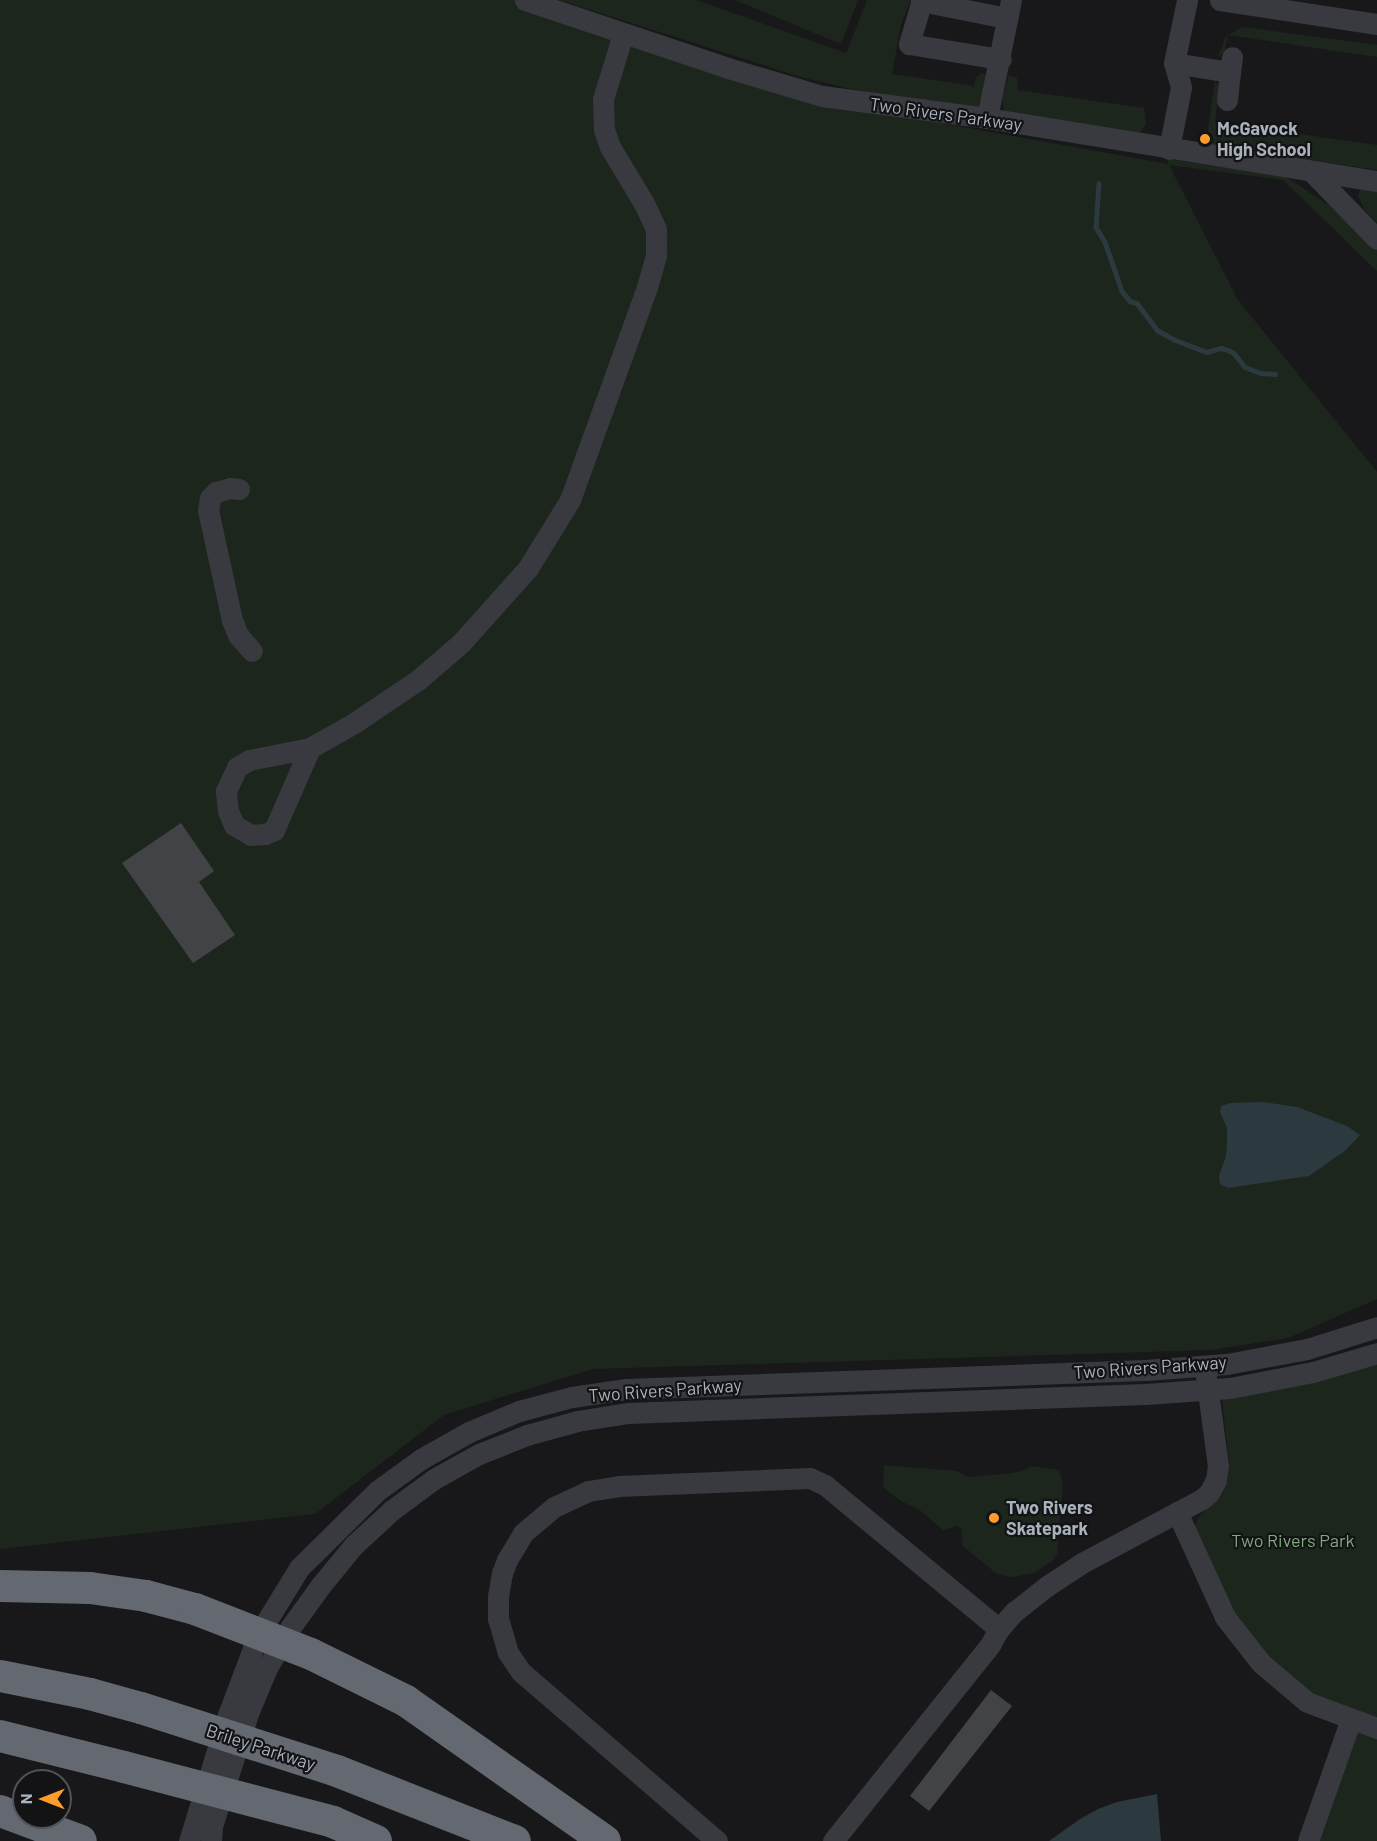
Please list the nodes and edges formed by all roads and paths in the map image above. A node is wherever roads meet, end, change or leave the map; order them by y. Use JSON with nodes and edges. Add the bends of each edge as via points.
{"nodes":[{"id":1,"x":525,"y":0,"type":"edge"},
{"id":2,"x":921,"y":0,"type":"edge"},
{"id":3,"x":1187,"y":0,"type":"edge"},
{"id":4,"x":1220,"y":0,"type":"edge"},
{"id":5,"x":1009,"y":9,"type":"edge"},
{"id":6,"x":1377,"y":24,"type":"edge"},
{"id":7,"x":623,"y":34,"type":"junction"},
{"id":8,"x":1001,"y":58,"type":"junction"},
{"id":9,"x":1174,"y":63,"type":"junction"},
{"id":10,"x":1227,"y":100,"type":"dead end"},
{"id":11,"x":987,"y":118,"type":"junction"},
{"id":12,"x":1169,"y":148,"type":"junction"},
{"id":13,"x":1312,"y":172,"type":"junction"},
{"id":14,"x":1377,"y":182,"type":"edge"},
{"id":15,"x":1377,"y":239,"type":"edge"},
{"id":16,"x":239,"y":489,"type":"dead end"},
{"id":17,"x":252,"y":651,"type":"dead end"},
{"id":18,"x":310,"y":748,"type":"junction"},
{"id":19,"x":1377,"y":1327,"type":"edge"},
{"id":20,"x":1377,"y":1353,"type":"edge"},
{"id":21,"x":1204,"y":1365,"type":"junction"},
{"id":22,"x":1207,"y":1389,"type":"junction"},
{"id":23,"x":1177,"y":1512,"type":"junction"},
{"id":24,"x":0,"y":1586,"type":"edge"},
{"id":25,"x":999,"y":1629,"type":"junction"},
{"id":26,"x":270,"y":1640,"type":"junction"},
{"id":27,"x":0,"y":1676,"type":"edge"},
{"id":28,"x":1351,"y":1719,"type":"junction"},
{"id":29,"x":1377,"y":1728,"type":"edge"},
{"id":30,"x":0,"y":1736,"type":"edge"},
{"id":31,"x":0,"y":1811,"type":"edge"},
{"id":32,"x":77,"y":1840,"type":"edge"},
{"id":33,"x":189,"y":1841,"type":"edge"},
{"id":34,"x":211,"y":1841,"type":"edge"},
{"id":35,"x":376,"y":1841,"type":"edge"},
{"id":36,"x":515,"y":1841,"type":"edge"},
{"id":37,"x":605,"y":1841,"type":"edge"},
{"id":38,"x":717,"y":1841,"type":"edge"},
{"id":39,"x":833,"y":1841,"type":"edge"},
{"id":40,"x":1308,"y":1841,"type":"edge"}],
"edges":[{"from":1,"to":7,"type":"street","name":"Two Rivers Parkway"},
{"from":2,"to":5,"type":"street"},
{"from":2,"to":8,"type":"street","via":[[909,44]]},
{"from":3,"to":9,"type":"street"},
{"from":4,"to":6,"type":"street"},
{"from":5,"to":8,"type":"street"},
{"from":7,"to":11,"type":"street","name":"Two Rivers Parkway","via":[[822,96]]},
{"from":7,"to":18,"type":"street","via":[[603,99],[604,130],[656,229],[656,255],[570,500],[528,568],[461,644],[411,684]]},
{"from":8,"to":11,"type":"street"},
{"from":9,"to":10,"type":"street","via":[[1231,64]]},
{"from":9,"to":12,"type":"street","via":[[1181,87]]},
{"from":11,"to":12,"type":"street","name":"Two Rivers Parkway"},
{"from":12,"to":13,"type":"street","name":"Two Rivers Parkway"},
{"from":13,"to":14,"type":"street","name":"Two Rivers Parkway"},
{"from":13,"to":15,"type":"street"},
{"from":16,"to":17,"type":"street","via":[[216,492],[210,498],[208,510],[232,620],[238,635]]},
{"from":18,"to":18,"type":"street","via":[[274,830],[250,835],[234,825],[226,791],[237,767],[249,760]]},
{"from":19,"to":21,"type":"street","name":"Two Rivers Parkway","via":[[1307,1348]]},
{"from":20,"to":22,"type":"street","name":"Two Rivers Parkway","via":[[1313,1372]]},
{"from":21,"to":22,"type":"street"},
{"from":21,"to":26,"type":"street","name":"Two Rivers Parkway","via":[[626,1389],[572,1397],[519,1411],[430,1453],[377,1491],[299,1568]]},
{"from":22,"to":23,"type":"street","via":[[1217,1475],[1206,1496]]},
{"from":22,"to":26,"type":"street","name":"Two Rivers Parkway","via":[[628,1413],[577,1421],[479,1454],[434,1479],[354,1545]]},
{"from":23,"to":25,"type":"street","via":[[1055,1580]]},
{"from":23,"to":28,"type":"street","via":[[1225,1617],[1248,1648],[1306,1702]]},
{"from":24,"to":26,"type":"highway","via":[[90,1588],[146,1596],[195,1609]]},
{"from":25,"to":38,"type":"street","via":[[825,1485],[810,1478],[618,1486],[588,1491],[554,1507],[523,1533],[507,1560],[499,1585],[500,1631],[508,1653],[521,1672]]},
{"from":25,"to":39,"type":"street"},
{"from":26,"to":33,"type":"street","name":"Two Rivers Parkway","via":[[228,1715]]},
{"from":26,"to":34,"type":"street","name":"Two Rivers Parkway","via":[[212,1826]]},
{"from":26,"to":37,"type":"highway","via":[[311,1654],[406,1701]]},
{"from":27,"to":36,"type":"highway","name":"Briley Parkway","bridge":true,"via":[[141,1708],[337,1771]]},
{"from":28,"to":29,"type":"street"},
{"from":28,"to":40,"type":"street"},
{"from":30,"to":35,"type":"highway","bridge":true,"via":[[333,1822]]},
{"from":31,"to":32,"type":"highway"}]}
